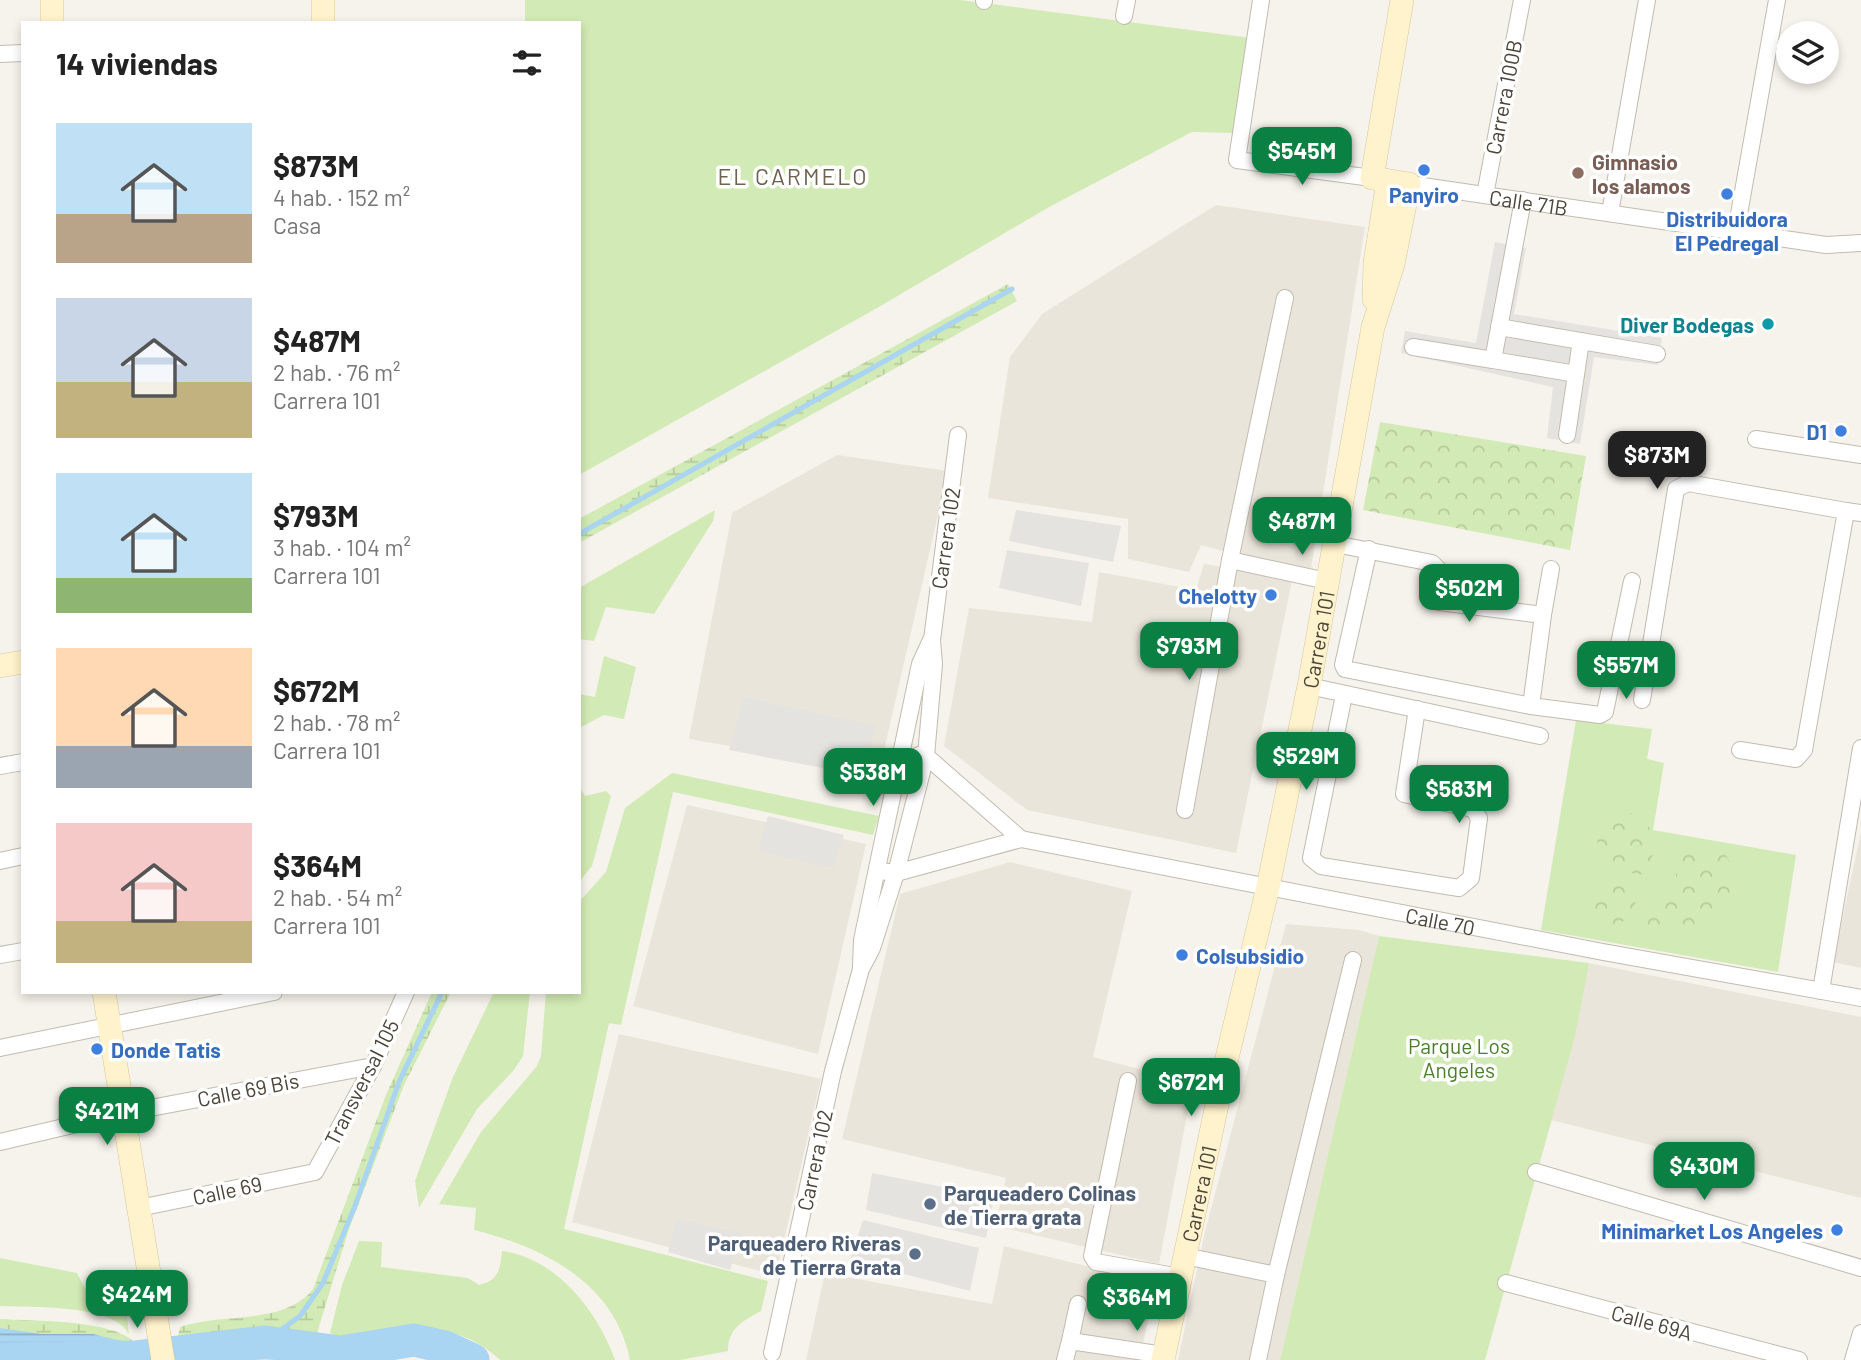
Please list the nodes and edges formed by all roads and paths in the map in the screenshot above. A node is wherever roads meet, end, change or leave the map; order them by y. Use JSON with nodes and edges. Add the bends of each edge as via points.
{"nodes":[{"id":1,"x":52,"y":0,"type":"edge"},
{"id":2,"x":323,"y":0,"type":"edge"},
{"id":3,"x":1261,"y":0,"type":"edge"},
{"id":4,"x":1402,"y":0,"type":"edge"},
{"id":5,"x":1522,"y":0,"type":"edge"},
{"id":6,"x":1647,"y":0,"type":"edge"},
{"id":7,"x":1777,"y":0,"type":"edge"},
{"id":8,"x":52,"y":21,"type":"edge"},
{"id":9,"x":323,"y":21,"type":"edge"},
{"id":10,"x":21,"y":53,"type":"edge"},
{"id":11,"x":0,"y":54,"type":"edge"},
{"id":12,"x":1390,"y":181,"type":"junction"},
{"id":13,"x":1485,"y":195,"type":"junction"},
{"id":14,"x":1523,"y":200,"type":"junction"},
{"id":15,"x":1610,"y":213,"type":"junction"},
{"id":16,"x":1735,"y":231,"type":"junction"},
{"id":17,"x":1861,"y":243,"type":"edge"},
{"id":18,"x":1284,"y":298,"type":"dead end"},
{"id":19,"x":1499,"y":327,"type":"junction"},
{"id":20,"x":1581,"y":341,"type":"junction"},
{"id":21,"x":1413,"y":347,"type":"dead end"},
{"id":22,"x":1657,"y":354,"type":"dead end"},
{"id":23,"x":1493,"y":360,"type":"junction"},
{"id":24,"x":1576,"y":374,"type":"junction"},
{"id":25,"x":958,"y":435,"type":"dead end"},
{"id":26,"x":1567,"y":435,"type":"dead end"},
{"id":27,"x":1756,"y":439,"type":"dead end"},
{"id":28,"x":1861,"y":455,"type":"edge"},
{"id":29,"x":1854,"y":512,"type":"edge"},
{"id":30,"x":1335,"y":544,"type":"junction"},
{"id":31,"x":1369,"y":549,"type":"junction"},
{"id":32,"x":1230,"y":560,"type":"junction"},
{"id":33,"x":1551,"y":569,"type":"dead end"},
{"id":34,"x":1327,"y":581,"type":"junction"},
{"id":35,"x":1632,"y":581,"type":"dead end"},
{"id":36,"x":1544,"y":615,"type":"junction"},
{"id":37,"x":932,"y":640,"type":"junction"},
{"id":38,"x":21,"y":662,"type":"edge"},
{"id":39,"x":0,"y":666,"type":"edge"},
{"id":40,"x":1308,"y":686,"type":"junction"},
{"id":41,"x":1344,"y":695,"type":"junction"},
{"id":42,"x":1642,"y":700,"type":"dead end"},
{"id":43,"x":1531,"y":706,"type":"junction"},
{"id":44,"x":1417,"y":709,"type":"junction"},
{"id":45,"x":1539,"y":736,"type":"dead end"},
{"id":46,"x":1861,"y":748,"type":"edge"},
{"id":47,"x":1740,"y":750,"type":"dead end"},
{"id":48,"x":904,"y":753,"type":"junction"},
{"id":49,"x":926,"y":756,"type":"junction"},
{"id":50,"x":21,"y":762,"type":"edge"},
{"id":51,"x":0,"y":766,"type":"edge"},
{"id":52,"x":1185,"y":810,"type":"dead end"},
{"id":53,"x":1021,"y":839,"type":"junction"},
{"id":54,"x":21,"y":856,"type":"edge"},
{"id":55,"x":0,"y":861,"type":"edge"},
{"id":56,"x":879,"y":871,"type":"junction"},
{"id":57,"x":897,"y":873,"type":"junction"},
{"id":58,"x":1268,"y":887,"type":"junction"},
{"id":59,"x":21,"y":951,"type":"edge"},
{"id":60,"x":0,"y":955,"type":"edge"},
{"id":61,"x":1353,"y":960,"type":"dead end"},
{"id":62,"x":861,"y":969,"type":"junction"},
{"id":63,"x":1821,"y":991,"type":"junction"},
{"id":64,"x":104,"y":994,"type":"edge"},
{"id":65,"x":264,"y":994,"type":"edge"},
{"id":66,"x":406,"y":994,"type":"edge"},
{"id":67,"x":1861,"y":998,"type":"edge"},
{"id":68,"x":110,"y":1026,"type":"junction"},
{"id":69,"x":0,"y":1048,"type":"edge"},
{"id":70,"x":373,"y":1066,"type":"junction"},
{"id":71,"x":1128,"y":1081,"type":"dead end"},
{"id":72,"x":124,"y":1112,"type":"junction"},
{"id":73,"x":0,"y":1142,"type":"edge"},
{"id":74,"x":315,"y":1172,"type":"joint"},
{"id":75,"x":1536,"y":1172,"type":"dead end"},
{"id":76,"x":139,"y":1208,"type":"junction"},
{"id":77,"x":1182,"y":1267,"type":"junction"},
{"id":78,"x":1861,"y":1268,"type":"edge"},
{"id":79,"x":1276,"y":1275,"type":"junction"},
{"id":80,"x":1506,"y":1283,"type":"dead end"},
{"id":81,"x":1077,"y":1304,"type":"dead end"},
{"id":82,"x":1861,"y":1333,"type":"edge"},
{"id":83,"x":1070,"y":1341,"type":"junction"},
{"id":84,"x":772,"y":1353,"type":"dead end"},
{"id":85,"x":1163,"y":1358,"type":"edge"},
{"id":86,"x":163,"y":1360,"type":"edge"},
{"id":87,"x":1065,"y":1360,"type":"edge"},
{"id":88,"x":1258,"y":1360,"type":"edge"},
{"id":89,"x":1799,"y":1360,"type":"edge"},
{"id":90,"x":1853,"y":1360,"type":"edge"}],
"edges":[{"from":1,"to":8,"type":"street"},
{"from":2,"to":9,"type":"street"},
{"from":3,"to":12,"type":"street","name":"Calle 71B","via":[[1237,160]]},
{"from":4,"to":12,"type":"street","name":"Carrera 101"},
{"from":5,"to":13,"type":"street","name":"Carrera 100B"},
{"from":6,"to":15,"type":"street"},
{"from":7,"to":16,"type":"street"},
{"from":10,"to":11,"type":"street"},
{"from":12,"to":13,"type":"street","name":"Calle 71B"},
{"from":12,"to":30,"type":"street","name":"Carrera 101","via":[[1375,263],[1373,327]]},
{"from":13,"to":14,"type":"street","name":"Calle 71B"},
{"from":14,"to":15,"type":"street","name":"Calle 71B"},
{"from":14,"to":19,"type":"street"},
{"from":15,"to":16,"type":"street","name":"Calle 71B"},
{"from":16,"to":17,"type":"street","name":"Calle 71B","via":[[1826,244]]},
{"from":18,"to":32,"type":"street"},
{"from":19,"to":20,"type":"street"},
{"from":19,"to":23,"type":"street"},
{"from":20,"to":22,"type":"street"},
{"from":20,"to":24,"type":"street"},
{"from":21,"to":23,"type":"street"},
{"from":23,"to":24,"type":"street"},
{"from":24,"to":26,"type":"street"},
{"from":25,"to":37,"type":"street","name":"Carrera 102"},
{"from":27,"to":28,"type":"street"},
{"from":29,"to":42,"type":"street","via":[[1688,483],[1676,489]]},
{"from":29,"to":47,"type":"street","via":[[1804,750],[1796,759]]},
{"from":30,"to":31,"type":"street"},
{"from":30,"to":34,"type":"street","name":"Carrera 101"},
{"from":31,"to":36,"type":"street","via":[[1432,563],[1438,569],[1433,595],[1439,602]]},
{"from":31,"to":43,"type":"street","via":[[1345,669]]},
{"from":32,"to":34,"type":"street"},
{"from":32,"to":52,"type":"street"},
{"from":33,"to":36,"type":"street"},
{"from":34,"to":40,"type":"street","name":"Carrera 101"},
{"from":35,"to":43,"type":"street","via":[[1605,712]]},
{"from":36,"to":43,"type":"street"},
{"from":37,"to":48,"type":"street","name":"Carrera 102","via":[[920,664]]},
{"from":37,"to":49,"type":"street","name":"Carrera 102"},
{"from":38,"to":39,"type":"street"},
{"from":40,"to":41,"type":"street"},
{"from":40,"to":58,"type":"street","name":"Carrera 101"},
{"from":41,"to":44,"type":"street"},
{"from":41,"to":44,"type":"street","via":[[1311,858],[1321,866],[1459,888],[1471,878],[1479,818],[1473,809],[1404,794]]},
{"from":44,"to":45,"type":"street"},
{"from":46,"to":63,"type":"street"},
{"from":48,"to":49,"type":"street"},
{"from":48,"to":56,"type":"street","name":"Carrera 102"},
{"from":49,"to":53,"type":"street"},
{"from":49,"to":57,"type":"street","name":"Carrera 102"},
{"from":50,"to":51,"type":"street"},
{"from":53,"to":57,"type":"street","name":"Calle 70"},
{"from":53,"to":58,"type":"street","name":"Calle 70"},
{"from":54,"to":55,"type":"street"},
{"from":56,"to":57,"type":"street","name":"Calle 70"},
{"from":56,"to":62,"type":"street","name":"Carrera 102","via":[[862,940]]},
{"from":57,"to":62,"type":"street","name":"Carrera 102"},
{"from":58,"to":63,"type":"street","name":"Calle 70"},
{"from":58,"to":77,"type":"street","name":"Carrera 101"},
{"from":59,"to":60,"type":"street"},
{"from":61,"to":79,"type":"street"},
{"from":62,"to":84,"type":"street","name":"Carrera 102","via":[[833,1071]]},
{"from":63,"to":67,"type":"street","name":"Calle 70"},
{"from":64,"to":68,"type":"street"},
{"from":65,"to":68,"type":"street"},
{"from":66,"to":70,"type":"street","name":"Transversal 105"},
{"from":68,"to":69,"type":"street"},
{"from":68,"to":72,"type":"street"},
{"from":70,"to":72,"type":"street","name":"Calle 69 Bis"},
{"from":70,"to":74,"type":"street","name":"Transversal 105"},
{"from":71,"to":77,"type":"street","via":[[1092,1256],[1096,1262]]},
{"from":72,"to":73,"type":"street","name":"Calle 69 Bis"},
{"from":72,"to":76,"type":"street"},
{"from":74,"to":76,"type":"street","name":"Calle 69"},
{"from":75,"to":78,"type":"street"},
{"from":76,"to":86,"type":"street"},
{"from":77,"to":79,"type":"street"},
{"from":77,"to":85,"type":"street","name":"Carrera 101"},
{"from":79,"to":88,"type":"street"},
{"from":80,"to":89,"type":"street","name":"Calle 69A"},
{"from":81,"to":83,"type":"street"},
{"from":82,"to":90,"type":"street"},
{"from":83,"to":85,"type":"street"},
{"from":83,"to":87,"type":"street"}]}
